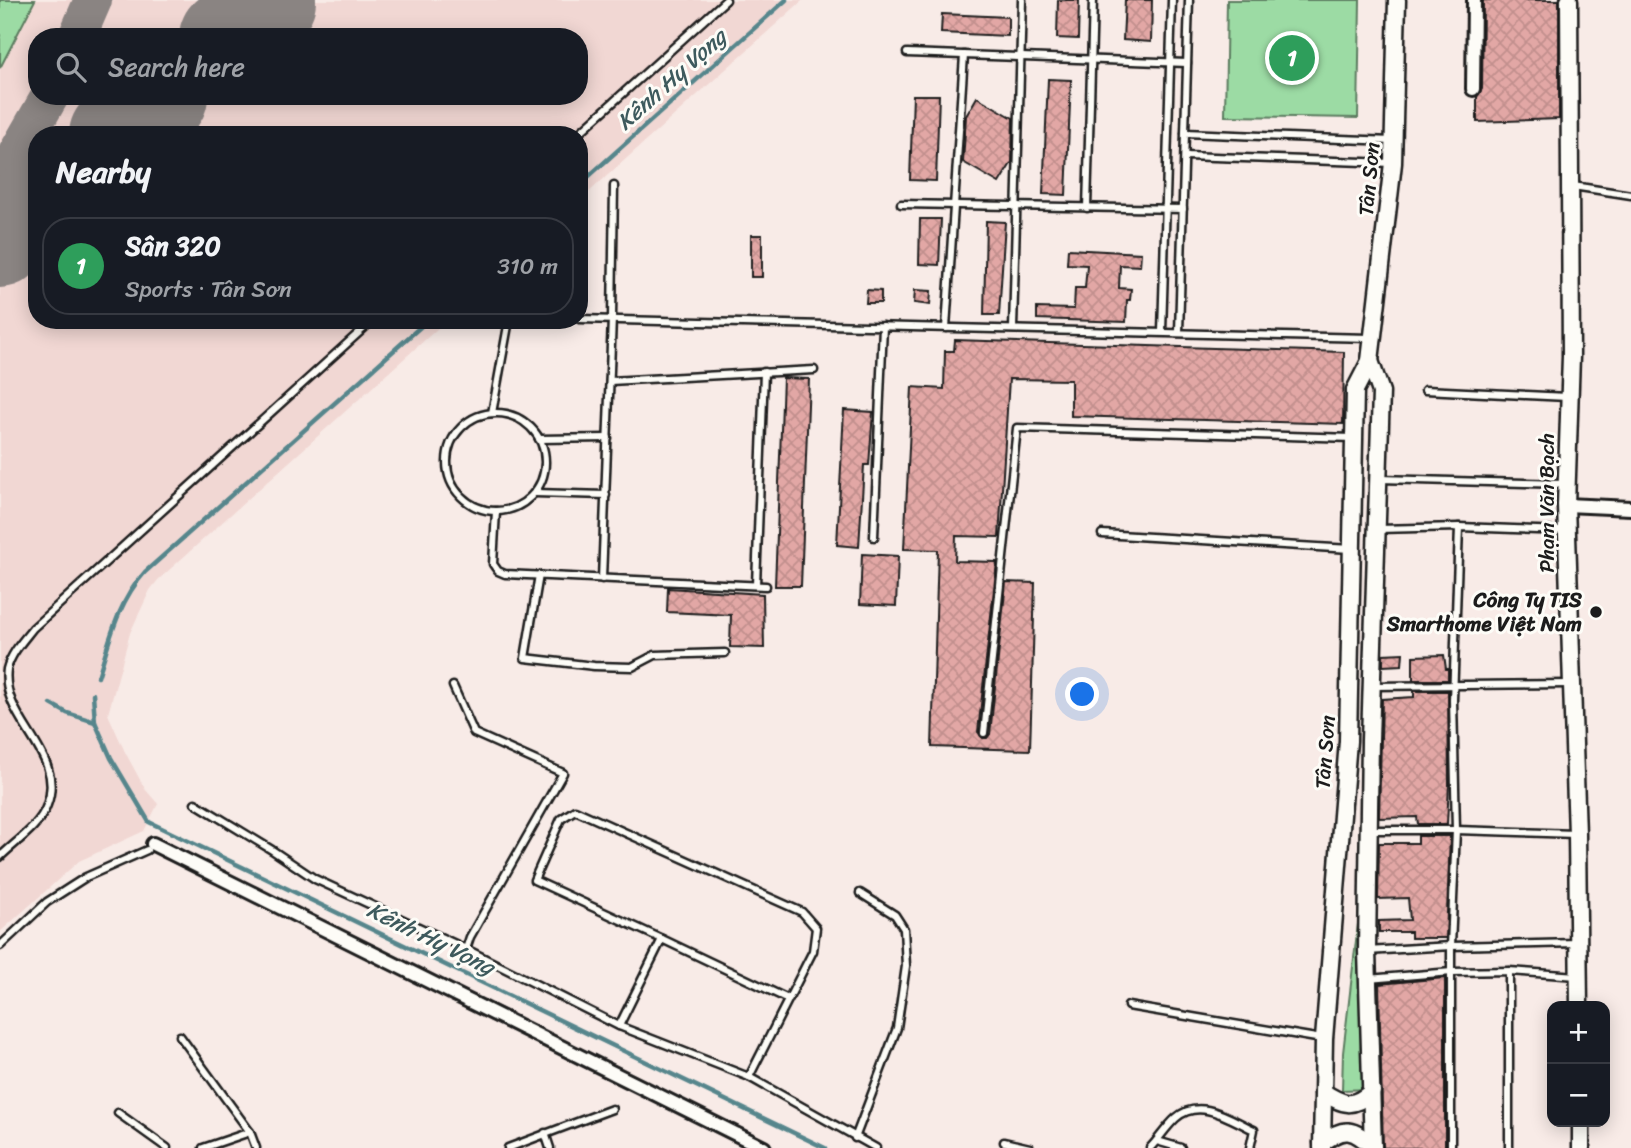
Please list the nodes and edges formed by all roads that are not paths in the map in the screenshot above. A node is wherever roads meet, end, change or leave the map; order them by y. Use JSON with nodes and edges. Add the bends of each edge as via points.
{"nodes":[{"id":1,"x":726,"y":0,"type":"edge"},
{"id":2,"x":1022,"y":0,"type":"edge"},
{"id":3,"x":1093,"y":0,"type":"edge"},
{"id":4,"x":1172,"y":0,"type":"edge"},
{"id":5,"x":1189,"y":0,"type":"edge"},
{"id":6,"x":1397,"y":0,"type":"edge"},
{"id":7,"x":1474,"y":0,"type":"edge"},
{"id":8,"x":1569,"y":0,"type":"edge"},
{"id":9,"x":908,"y":53,"type":"dead end"},
{"id":10,"x":964,"y":55,"type":"junction"},
{"id":11,"x":1020,"y":57,"type":"junction"},
{"id":12,"x":1091,"y":60,"type":"junction"},
{"id":13,"x":1170,"y":62,"type":"junction"},
{"id":14,"x":1187,"y":63,"type":"junction"},
{"id":15,"x":1473,"y":89,"type":"dead end"},
{"id":16,"x":587,"y":126,"type":"edge"},
{"id":17,"x":1185,"y":133,"type":"junction"},
{"id":18,"x":1394,"y":141,"type":"junction"},
{"id":19,"x":1185,"y":156,"type":"junction"},
{"id":20,"x":1392,"y":163,"type":"junction"},
{"id":21,"x":614,"y":186,"type":"dead end"},
{"id":22,"x":1571,"y":186,"type":"junction"},
{"id":23,"x":1631,"y":195,"type":"edge"},
{"id":24,"x":901,"y":204,"type":"dead end"},
{"id":25,"x":954,"y":205,"type":"junction"},
{"id":26,"x":1017,"y":206,"type":"junction"},
{"id":27,"x":1087,"y":208,"type":"junction"},
{"id":28,"x":1166,"y":209,"type":"junction"},
{"id":29,"x":1183,"y":209,"type":"junction"},
{"id":30,"x":612,"y":318,"type":"junction"},
{"id":31,"x":588,"y":319,"type":"edge"},
{"id":32,"x":883,"y":326,"type":"junction"},
{"id":33,"x":946,"y":328,"type":"junction"},
{"id":34,"x":363,"y":329,"type":"edge"},
{"id":35,"x":507,"y":329,"type":"edge"},
{"id":36,"x":1013,"y":329,"type":"junction"},
{"id":37,"x":1162,"y":332,"type":"junction"},
{"id":38,"x":1180,"y":332,"type":"junction"},
{"id":39,"x":1373,"y":338,"type":"junction"},
{"id":40,"x":1370,"y":361,"type":"junction"},
{"id":41,"x":814,"y":370,"type":"dead end"},
{"id":42,"x":764,"y":372,"type":"junction"},
{"id":43,"x":610,"y":381,"type":"junction"},
{"id":44,"x":1426,"y":390,"type":"dead end"},
{"id":45,"x":1569,"y":397,"type":"junction"},
{"id":46,"x":492,"y":412,"type":"junction"},
{"id":47,"x":608,"y":438,"type":"junction"},
{"id":48,"x":539,"y":439,"type":"junction"},
{"id":49,"x":1353,"y":439,"type":"junction"},
{"id":50,"x":1380,"y":479,"type":"junction"},
{"id":51,"x":1566,"y":484,"type":"junction"},
{"id":52,"x":535,"y":493,"type":"junction"},
{"id":53,"x":606,"y":495,"type":"junction"},
{"id":54,"x":1566,"y":505,"type":"junction"},
{"id":55,"x":1631,"y":508,"type":"edge"},
{"id":56,"x":496,"y":511,"type":"junction"},
{"id":57,"x":1460,"y":527,"type":"junction"},
{"id":58,"x":1378,"y":529,"type":"junction"},
{"id":59,"x":1566,"y":531,"type":"junction"},
{"id":60,"x":1102,"y":534,"type":"dead end"},
{"id":61,"x":874,"y":537,"type":"dead end"},
{"id":62,"x":1351,"y":549,"type":"junction"},
{"id":63,"x":539,"y":576,"type":"junction"},
{"id":64,"x":603,"y":579,"type":"junction"},
{"id":65,"x":756,"y":585,"type":"junction"},
{"id":66,"x":766,"y":586,"type":"dead end"},
{"id":67,"x":725,"y":653,"type":"dead end"},
{"id":68,"x":1571,"y":684,"type":"junction"},
{"id":69,"x":453,"y":686,"type":"dead end"},
{"id":70,"x":1454,"y":686,"type":"junction"},
{"id":71,"x":1372,"y":693,"type":"junction"},
{"id":72,"x":1349,"y":699,"type":"junction"},
{"id":73,"x":984,"y":733,"type":"dead end"},
{"id":74,"x":1370,"y":740,"type":"junction"},
{"id":75,"x":1348,"y":741,"type":"junction"},
{"id":76,"x":195,"y":803,"type":"dead end"},
{"id":77,"x":1370,"y":830,"type":"junction"},
{"id":78,"x":1456,"y":830,"type":"junction"},
{"id":79,"x":1577,"y":834,"type":"junction"},
{"id":80,"x":150,"y":847,"type":"joint"},
{"id":81,"x":0,"y":857,"type":"edge"},
{"id":82,"x":860,"y":894,"type":"dead end"},
{"id":83,"x":662,"y":939,"type":"junction"},
{"id":84,"x":1579,"y":943,"type":"junction"},
{"id":85,"x":0,"y":946,"type":"edge"},
{"id":86,"x":1451,"y":946,"type":"junction"},
{"id":87,"x":466,"y":949,"type":"junction"},
{"id":88,"x":1367,"y":951,"type":"junction"},
{"id":89,"x":1509,"y":971,"type":"junction"},
{"id":90,"x":1451,"y":972,"type":"junction"},
{"id":91,"x":1579,"y":976,"type":"junction"},
{"id":92,"x":1368,"y":979,"type":"junction"},
{"id":93,"x":788,"y":999,"type":"junction"},
{"id":94,"x":1579,"y":1001,"type":"edge"},
{"id":95,"x":1128,"y":1006,"type":"dead end"},
{"id":96,"x":619,"y":1026,"type":"junction"},
{"id":97,"x":180,"y":1037,"type":"dead end"},
{"id":98,"x":1324,"y":1039,"type":"junction"},
{"id":99,"x":749,"y":1077,"type":"junction"},
{"id":100,"x":1371,"y":1091,"type":"junction"},
{"id":101,"x":1323,"y":1092,"type":"junction"},
{"id":102,"x":612,"y":1109,"type":"dead end"},
{"id":103,"x":118,"y":1113,"type":"dead end"},
{"id":104,"x":1581,"y":1127,"type":"edge"},
{"id":105,"x":250,"y":1132,"type":"junction"},
{"id":106,"x":545,"y":1133,"type":"junction"},
{"id":107,"x":855,"y":1138,"type":"junction"},
{"id":108,"x":1157,"y":1141,"type":"junction"},
{"id":109,"x":1004,"y":1142,"type":"dead end"},
{"id":110,"x":1322,"y":1146,"type":"edge"},
{"id":111,"x":167,"y":1148,"type":"edge"},
{"id":112,"x":203,"y":1148,"type":"edge"},
{"id":113,"x":256,"y":1148,"type":"edge"},
{"id":114,"x":508,"y":1148,"type":"edge"},
{"id":115,"x":550,"y":1148,"type":"edge"},
{"id":116,"x":764,"y":1148,"type":"edge"},
{"id":117,"x":876,"y":1148,"type":"edge"},
{"id":118,"x":1030,"y":1148,"type":"edge"},
{"id":119,"x":1150,"y":1148,"type":"edge"},
{"id":120,"x":1181,"y":1148,"type":"edge"},
{"id":121,"x":1250,"y":1148,"type":"edge"},
{"id":122,"x":1373,"y":1148,"type":"edge"},
{"id":123,"x":1451,"y":1148,"type":"edge"},
{"id":124,"x":1509,"y":1148,"type":"edge"},
{"id":125,"x":1581,"y":1148,"type":"edge"}],
"edges":[{"from":1,"to":16,"type":"lane"},
{"from":2,"to":11,"type":"lane"},
{"from":3,"to":12,"type":"lane"},
{"from":4,"to":13,"type":"lane"},
{"from":5,"to":14,"type":"lane"},
{"from":6,"to":18,"type":"street","name":"Tân Sơn"},
{"from":7,"to":15,"type":"street"},
{"from":8,"to":22,"type":"street","name":"Phạm Văn Bạch"},
{"from":9,"to":10,"type":"lane"},
{"from":10,"to":11,"type":"lane"},
{"from":10,"to":25,"type":"lane"},
{"from":11,"to":12,"type":"lane"},
{"from":11,"to":26,"type":"lane"},
{"from":12,"to":13,"type":"lane"},
{"from":12,"to":27,"type":"lane"},
{"from":13,"to":14,"type":"lane"},
{"from":13,"to":28,"type":"lane"},
{"from":14,"to":17,"type":"lane"},
{"from":17,"to":18,"type":"lane"},
{"from":17,"to":19,"type":"lane"},
{"from":18,"to":20,"type":"street","name":"Tân Sơn"},
{"from":19,"to":20,"type":"lane"},
{"from":19,"to":29,"type":"lane"},
{"from":20,"to":39,"type":"street","name":"Tân Sơn"},
{"from":21,"to":30,"type":"lane"},
{"from":22,"to":23,"type":"lane"},
{"from":22,"to":45,"type":"street","name":"Phạm Văn Bạch"},
{"from":24,"to":25,"type":"lane"},
{"from":25,"to":26,"type":"lane"},
{"from":25,"to":33,"type":"lane"},
{"from":26,"to":27,"type":"lane"},
{"from":26,"to":36,"type":"lane"},
{"from":27,"to":28,"type":"lane"},
{"from":28,"to":29,"type":"lane"},
{"from":28,"to":37,"type":"lane"},
{"from":29,"to":38,"type":"lane"},
{"from":30,"to":31,"type":"lane"},
{"from":30,"to":32,"type":"lane"},
{"from":30,"to":43,"type":"lane"},
{"from":32,"to":33,"type":"lane"},
{"from":32,"to":61,"type":"lane"},
{"from":33,"to":36,"type":"lane"},
{"from":34,"to":81,"type":"lane","via":[[33,628],[13,654],[6,671],[6,690],[51,777],[47,805],[39,820]]},
{"from":35,"to":46,"type":"lane"},
{"from":36,"to":37,"type":"lane"},
{"from":37,"to":38,"type":"lane"},
{"from":38,"to":39,"type":"lane"},
{"from":39,"to":40,"type":"street","name":"Tân Sơn"},
{"from":40,"to":49,"type":"street","name":"Tân Sơn","via":[[1354,390]]},
{"from":40,"to":50,"type":"street","name":"Tân Sơn","via":[[1381,392]]},
{"from":41,"to":42,"type":"lane"},
{"from":42,"to":43,"type":"lane"},
{"from":42,"to":65,"type":"lane"},
{"from":43,"to":47,"type":"lane"},
{"from":44,"to":45,"type":"lane"},
{"from":45,"to":51,"type":"street","name":"Phạm Văn Bạch"},
{"from":46,"to":48,"type":"lane","via":[[524,421]]},
{"from":46,"to":56,"type":"lane","via":[[462,425],[446,454],[446,470],[461,498],[475,508]]},
{"from":47,"to":48,"type":"lane"},
{"from":47,"to":53,"type":"lane"},
{"from":48,"to":52,"type":"lane","via":[[546,463]]},
{"from":49,"to":62,"type":"street","name":"Tân Sơn"},
{"from":49,"to":73,"type":"lane","via":[[1017,428]]},
{"from":50,"to":51,"type":"lane"},
{"from":50,"to":58,"type":"street","name":"Tân Sơn"},
{"from":51,"to":54,"type":"street","name":"Phạm Văn Bạch"},
{"from":52,"to":53,"type":"lane"},
{"from":52,"to":56,"type":"lane","via":[[522,504]]},
{"from":53,"to":64,"type":"lane"},
{"from":54,"to":55,"type":"street"},
{"from":54,"to":59,"type":"street","name":"Phạm Văn Bạch"},
{"from":56,"to":63,"type":"lane","via":[[493,564],[505,574]]},
{"from":57,"to":58,"type":"lane"},
{"from":57,"to":59,"type":"lane"},
{"from":57,"to":70,"type":"lane"},
{"from":58,"to":71,"type":"street","name":"Tân Sơn"},
{"from":59,"to":68,"type":"street","name":"Phạm Văn Bạch"},
{"from":60,"to":62,"type":"lane"},
{"from":62,"to":72,"type":"street","name":"Tân Sơn"},
{"from":63,"to":64,"type":"lane"},
{"from":63,"to":67,"type":"lane","via":[[525,658],[632,667],[655,655]]},
{"from":64,"to":65,"type":"lane"},
{"from":65,"to":66,"type":"lane"},
{"from":68,"to":70,"type":"lane"},
{"from":68,"to":79,"type":"street","name":"Phạm Văn Bạch"},
{"from":69,"to":87,"type":"lane","via":[[474,733],[563,773]]},
{"from":70,"to":71,"type":"lane"},
{"from":70,"to":78,"type":"lane"},
{"from":71,"to":72,"type":"street","via":[[1361,704]]},
{"from":71,"to":74,"type":"street","name":"Tân Sơn"},
{"from":72,"to":75,"type":"street","name":"Tân Sơn"},
{"from":74,"to":75,"type":"street","via":[[1359,733]]},
{"from":74,"to":77,"type":"street","name":"Tân Sơn"},
{"from":75,"to":98,"type":"street","name":"Tân Sơn"},
{"from":76,"to":87,"type":"lane","via":[[315,879]]},
{"from":77,"to":78,"type":"lane"},
{"from":77,"to":88,"type":"street","name":"Tân Sơn"},
{"from":78,"to":79,"type":"lane"},
{"from":78,"to":86,"type":"lane"},
{"from":79,"to":84,"type":"street","name":"Phạm Văn Bạch"},
{"from":80,"to":85,"type":"lane","via":[[47,902]]},
{"from":80,"to":116,"type":"street"},
{"from":82,"to":107,"type":"lane","via":[[895,915],[904,929],[906,966],[897,1028]]},
{"from":83,"to":93,"type":"lane"},
{"from":83,"to":93,"type":"lane","via":[[534,880],[561,819],[575,810],[802,912],[816,929],[813,951]]},
{"from":83,"to":96,"type":"lane"},
{"from":84,"to":86,"type":"lane"},
{"from":84,"to":91,"type":"street","name":"Phạm Văn Bạch"},
{"from":86,"to":88,"type":"lane"},
{"from":86,"to":90,"type":"lane"},
{"from":87,"to":96,"type":"lane"},
{"from":88,"to":92,"type":"street","name":"Tân Sơn"},
{"from":89,"to":90,"type":"lane"},
{"from":89,"to":91,"type":"lane"},
{"from":89,"to":124,"type":"lane"},
{"from":90,"to":92,"type":"lane"},
{"from":90,"to":123,"type":"lane"},
{"from":91,"to":94,"type":"street","name":"Phạm Văn Bạch"},
{"from":92,"to":100,"type":"street","name":"Tân Sơn"},
{"from":93,"to":99,"type":"lane"},
{"from":95,"to":98,"type":"lane"},
{"from":96,"to":99,"type":"lane"},
{"from":97,"to":105,"type":"lane"},
{"from":98,"to":101,"type":"street","name":"Tân Sơn"},
{"from":99,"to":107,"type":"lane"},
{"from":100,"to":101,"type":"street","via":[[1349,1104]]},
{"from":100,"to":122,"type":"street","name":"Tân Sơn"},
{"from":101,"to":110,"type":"street","name":"Tân Sơn"},
{"from":102,"to":106,"type":"lane"},
{"from":103,"to":111,"type":"lane"},
{"from":104,"to":125,"type":"street"},
{"from":105,"to":112,"type":"lane"},
{"from":105,"to":113,"type":"lane"},
{"from":106,"to":114,"type":"lane"},
{"from":106,"to":115,"type":"lane"},
{"from":107,"to":117,"type":"lane"},
{"from":108,"to":119,"type":"lane"},
{"from":108,"to":120,"type":"lane"},
{"from":108,"to":121,"type":"lane","via":[[1177,1117],[1209,1109],[1254,1130]]},
{"from":109,"to":118,"type":"lane"},
{"from":110,"to":122,"type":"street","via":[[1336,1132],[1347,1131],[1359,1134]]}]}
